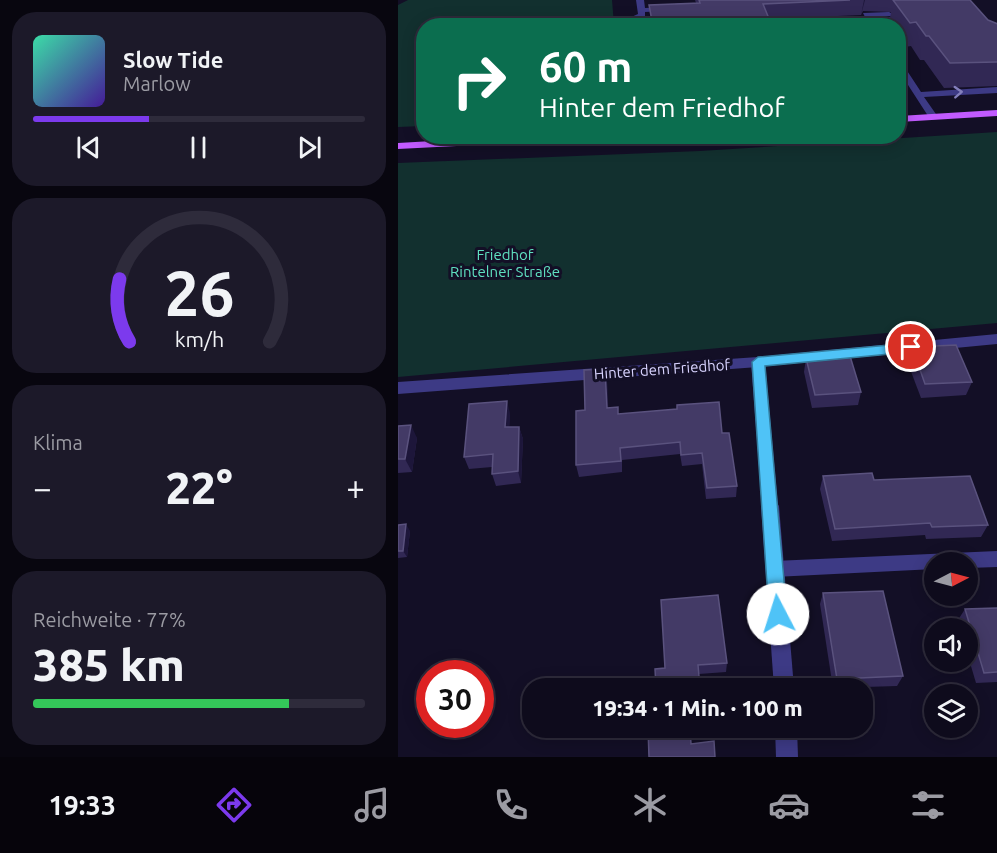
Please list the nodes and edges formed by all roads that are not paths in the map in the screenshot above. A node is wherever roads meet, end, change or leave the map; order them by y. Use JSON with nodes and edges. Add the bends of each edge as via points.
{"nodes":[{"id":1,"x":640,"y":0,"type":"edge"},
{"id":2,"x":671,"y":8,"type":"edge"},
{"id":3,"x":641,"y":10,"type":"junction"},
{"id":4,"x":636,"y":18,"type":"edge"},
{"id":5,"x":906,"y":76,"type":"edge"},
{"id":6,"x":906,"y":85,"type":"edge"},
{"id":7,"x":912,"y":85,"type":"junction"},
{"id":8,"x":998,"y":90,"type":"edge"},
{"id":9,"x":918,"y":95,"type":"junction"},
{"id":10,"x":998,"y":113,"type":"edge"},
{"id":11,"x":933,"y":117,"type":"junction"},
{"id":12,"x":906,"y":119,"type":"edge"},
{"id":13,"x":436,"y":144,"type":"edge"},
{"id":14,"x":398,"y":146,"type":"edge"},
{"id":15,"x":998,"y":339,"type":"edge"},
{"id":16,"x":758,"y":362,"type":"junction"},
{"id":17,"x":398,"y":388,"type":"edge"},
{"id":18,"x":770,"y":506,"type":"joint"},
{"id":19,"x":998,"y":559,"type":"edge"},
{"id":20,"x":774,"y":569,"type":"junction"},
{"id":21,"x":783,"y":678,"type":"edge"},
{"id":22,"x":786,"y":738,"type":"edge"},
{"id":23,"x":787,"y":757,"type":"edge"}],
"edges":[{"from":1,"to":3,"type":"lane"},
{"from":2,"to":3,"type":"lane"},
{"from":3,"to":4,"type":"lane","via":[[642,15]]},
{"from":5,"to":7,"type":"lane"},
{"from":6,"to":7,"type":"lane"},
{"from":7,"to":9,"type":"lane"},
{"from":9,"to":8,"type":"lane","one_way":true},
{"from":9,"to":11,"type":"lane"},
{"from":10,"to":11,"type":"main road"},
{"from":11,"to":12,"type":"main road"},
{"from":13,"to":14,"type":"main road"},
{"from":15,"to":16,"type":"street","name":"Hinter dem Friedhof"},
{"from":16,"to":17,"type":"street","name":"Hinter dem Friedhof"},
{"from":16,"to":18,"type":"lane"},
{"from":18,"to":20,"type":"street"},
{"from":19,"to":20,"type":"lane"},
{"from":20,"to":21,"type":"street"},
{"from":22,"to":23,"type":"street"}]}
